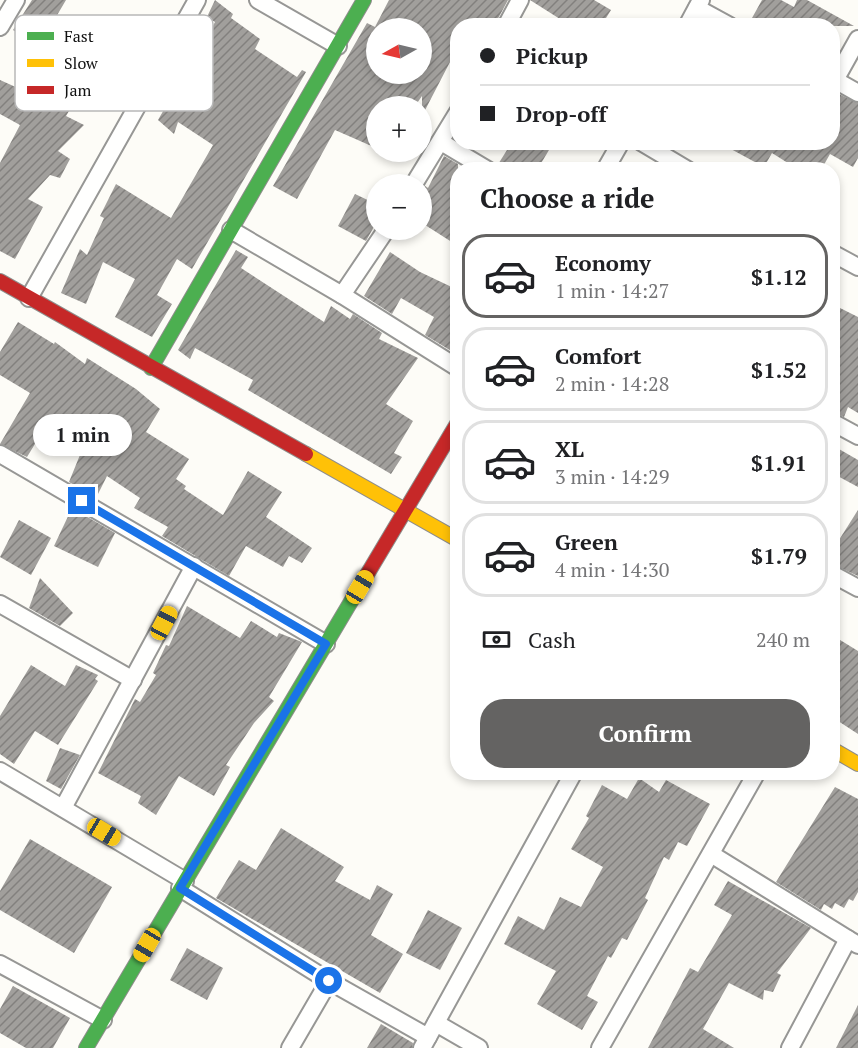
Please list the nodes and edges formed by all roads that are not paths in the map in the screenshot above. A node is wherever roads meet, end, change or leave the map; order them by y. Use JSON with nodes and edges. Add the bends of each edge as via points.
{"nodes":[{"id":1,"x":16,"y":0,"type":"edge"},
{"id":2,"x":197,"y":0,"type":"edge"},
{"id":3,"x":258,"y":0,"type":"edge"},
{"id":4,"x":364,"y":0,"type":"edge"},
{"id":5,"x":520,"y":0,"type":"edge"},
{"id":6,"x":699,"y":4,"type":"edge"},
{"id":7,"x":189,"y":15,"type":"edge"},
{"id":8,"x":510,"y":18,"type":"edge"},
{"id":9,"x":691,"y":18,"type":"edge"},
{"id":10,"x":719,"y":18,"type":"edge"},
{"id":11,"x":0,"y":27,"type":"edge"},
{"id":12,"x":858,"y":39,"type":"edge"},
{"id":13,"x":338,"y":46,"type":"junction"},
{"id":14,"x":840,"y":69,"type":"edge"},
{"id":15,"x":840,"y":84,"type":"edge"},
{"id":16,"x":858,"y":93,"type":"edge"},
{"id":17,"x":134,"y":111,"type":"edge"},
{"id":18,"x":450,"y":126,"type":"edge"},
{"id":19,"x":441,"y":142,"type":"junction"},
{"id":20,"x":450,"y":147,"type":"edge"},
{"id":21,"x":454,"y":150,"type":"edge"},
{"id":22,"x":654,"y":150,"type":"edge"},
{"id":23,"x":475,"y":162,"type":"edge"},
{"id":24,"x":675,"y":162,"type":"edge"},
{"id":25,"x":420,"y":174,"type":"edge"},
{"id":26,"x":231,"y":230,"type":"junction"},
{"id":27,"x":379,"y":240,"type":"edge"},
{"id":28,"x":840,"y":257,"type":"edge"},
{"id":29,"x":858,"y":267,"type":"edge"},
{"id":30,"x":0,"y":281,"type":"edge"},
{"id":31,"x":342,"y":295,"type":"junction"},
{"id":32,"x":29,"y":298,"type":"junction"},
{"id":33,"x":450,"y":363,"type":"edge"},
{"id":34,"x":151,"y":368,"type":"junction"},
{"id":35,"x":840,"y":426,"type":"edge"},
{"id":36,"x":450,"y":436,"type":"edge"},
{"id":37,"x":858,"y":436,"type":"edge"},
{"id":38,"x":0,"y":454,"type":"edge"},
{"id":39,"x":405,"y":512,"type":"junction"},
{"id":40,"x":450,"y":536,"type":"edge"},
{"id":41,"x":194,"y":567,"type":"junction"},
{"id":42,"x":840,"y":578,"type":"edge"},
{"id":43,"x":858,"y":588,"type":"edge"},
{"id":44,"x":0,"y":604,"type":"edge"},
{"id":45,"x":326,"y":644,"type":"junction"},
{"id":46,"x":133,"y":680,"type":"junction"},
{"id":47,"x":840,"y":754,"type":"edge"},
{"id":48,"x":858,"y":764,"type":"edge"},
{"id":49,"x":0,"y":771,"type":"edge"},
{"id":50,"x":570,"y":780,"type":"edge"},
{"id":51,"x":753,"y":780,"type":"edge"},
{"id":52,"x":63,"y":808,"type":"junction"},
{"id":53,"x":711,"y":854,"type":"junction"},
{"id":54,"x":183,"y":884,"type":"junction"},
{"id":55,"x":853,"y":942,"type":"edge"},
{"id":56,"x":0,"y":964,"type":"edge"},
{"id":57,"x":329,"y":981,"type":"junction"},
{"id":58,"x":103,"y":1020,"type":"junction"},
{"id":59,"x":428,"y":1036,"type":"edge"},
{"id":60,"x":86,"y":1048,"type":"edge"},
{"id":61,"x":290,"y":1048,"type":"edge"},
{"id":62,"x":480,"y":1048,"type":"edge"},
{"id":63,"x":600,"y":1048,"type":"edge"},
{"id":64,"x":790,"y":1048,"type":"edge"}],
"edges":[{"from":1,"to":11,"type":"street"},
{"from":2,"to":7,"type":"street"},
{"from":3,"to":13,"type":"street"},
{"from":4,"to":13,"type":"street"},
{"from":5,"to":8,"type":"street"},
{"from":6,"to":9,"type":"street"},
{"from":6,"to":10,"type":"street"},
{"from":12,"to":14,"type":"street"},
{"from":13,"to":26,"type":"street"},
{"from":15,"to":16,"type":"street"},
{"from":17,"to":32,"type":"street"},
{"from":18,"to":19,"type":"street"},
{"from":19,"to":20,"type":"street"},
{"from":19,"to":25,"type":"street"},
{"from":21,"to":23,"type":"street"},
{"from":22,"to":24,"type":"street"},
{"from":26,"to":31,"type":"street"},
{"from":26,"to":34,"type":"street"},
{"from":27,"to":31,"type":"street"},
{"from":28,"to":29,"type":"street"},
{"from":30,"to":32,"type":"street"},
{"from":31,"to":33,"type":"street"},
{"from":32,"to":34,"type":"street"},
{"from":34,"to":39,"type":"street"},
{"from":35,"to":37,"type":"street"},
{"from":36,"to":39,"type":"street"},
{"from":38,"to":41,"type":"street"},
{"from":39,"to":40,"type":"street"},
{"from":39,"to":45,"type":"street"},
{"from":41,"to":45,"type":"street"},
{"from":41,"to":46,"type":"street"},
{"from":42,"to":43,"type":"street"},
{"from":44,"to":46,"type":"street"},
{"from":45,"to":54,"type":"street"},
{"from":46,"to":52,"type":"street"},
{"from":47,"to":48,"type":"street"},
{"from":49,"to":52,"type":"street"},
{"from":50,"to":59,"type":"street"},
{"from":51,"to":53,"type":"street"},
{"from":52,"to":54,"type":"street"},
{"from":53,"to":55,"type":"street"},
{"from":53,"to":63,"type":"street"},
{"from":54,"to":57,"type":"street"},
{"from":54,"to":58,"type":"street"},
{"from":55,"to":64,"type":"street"},
{"from":56,"to":58,"type":"street"},
{"from":57,"to":59,"type":"street"},
{"from":57,"to":61,"type":"street"},
{"from":58,"to":60,"type":"street"},
{"from":59,"to":62,"type":"street"}]}
